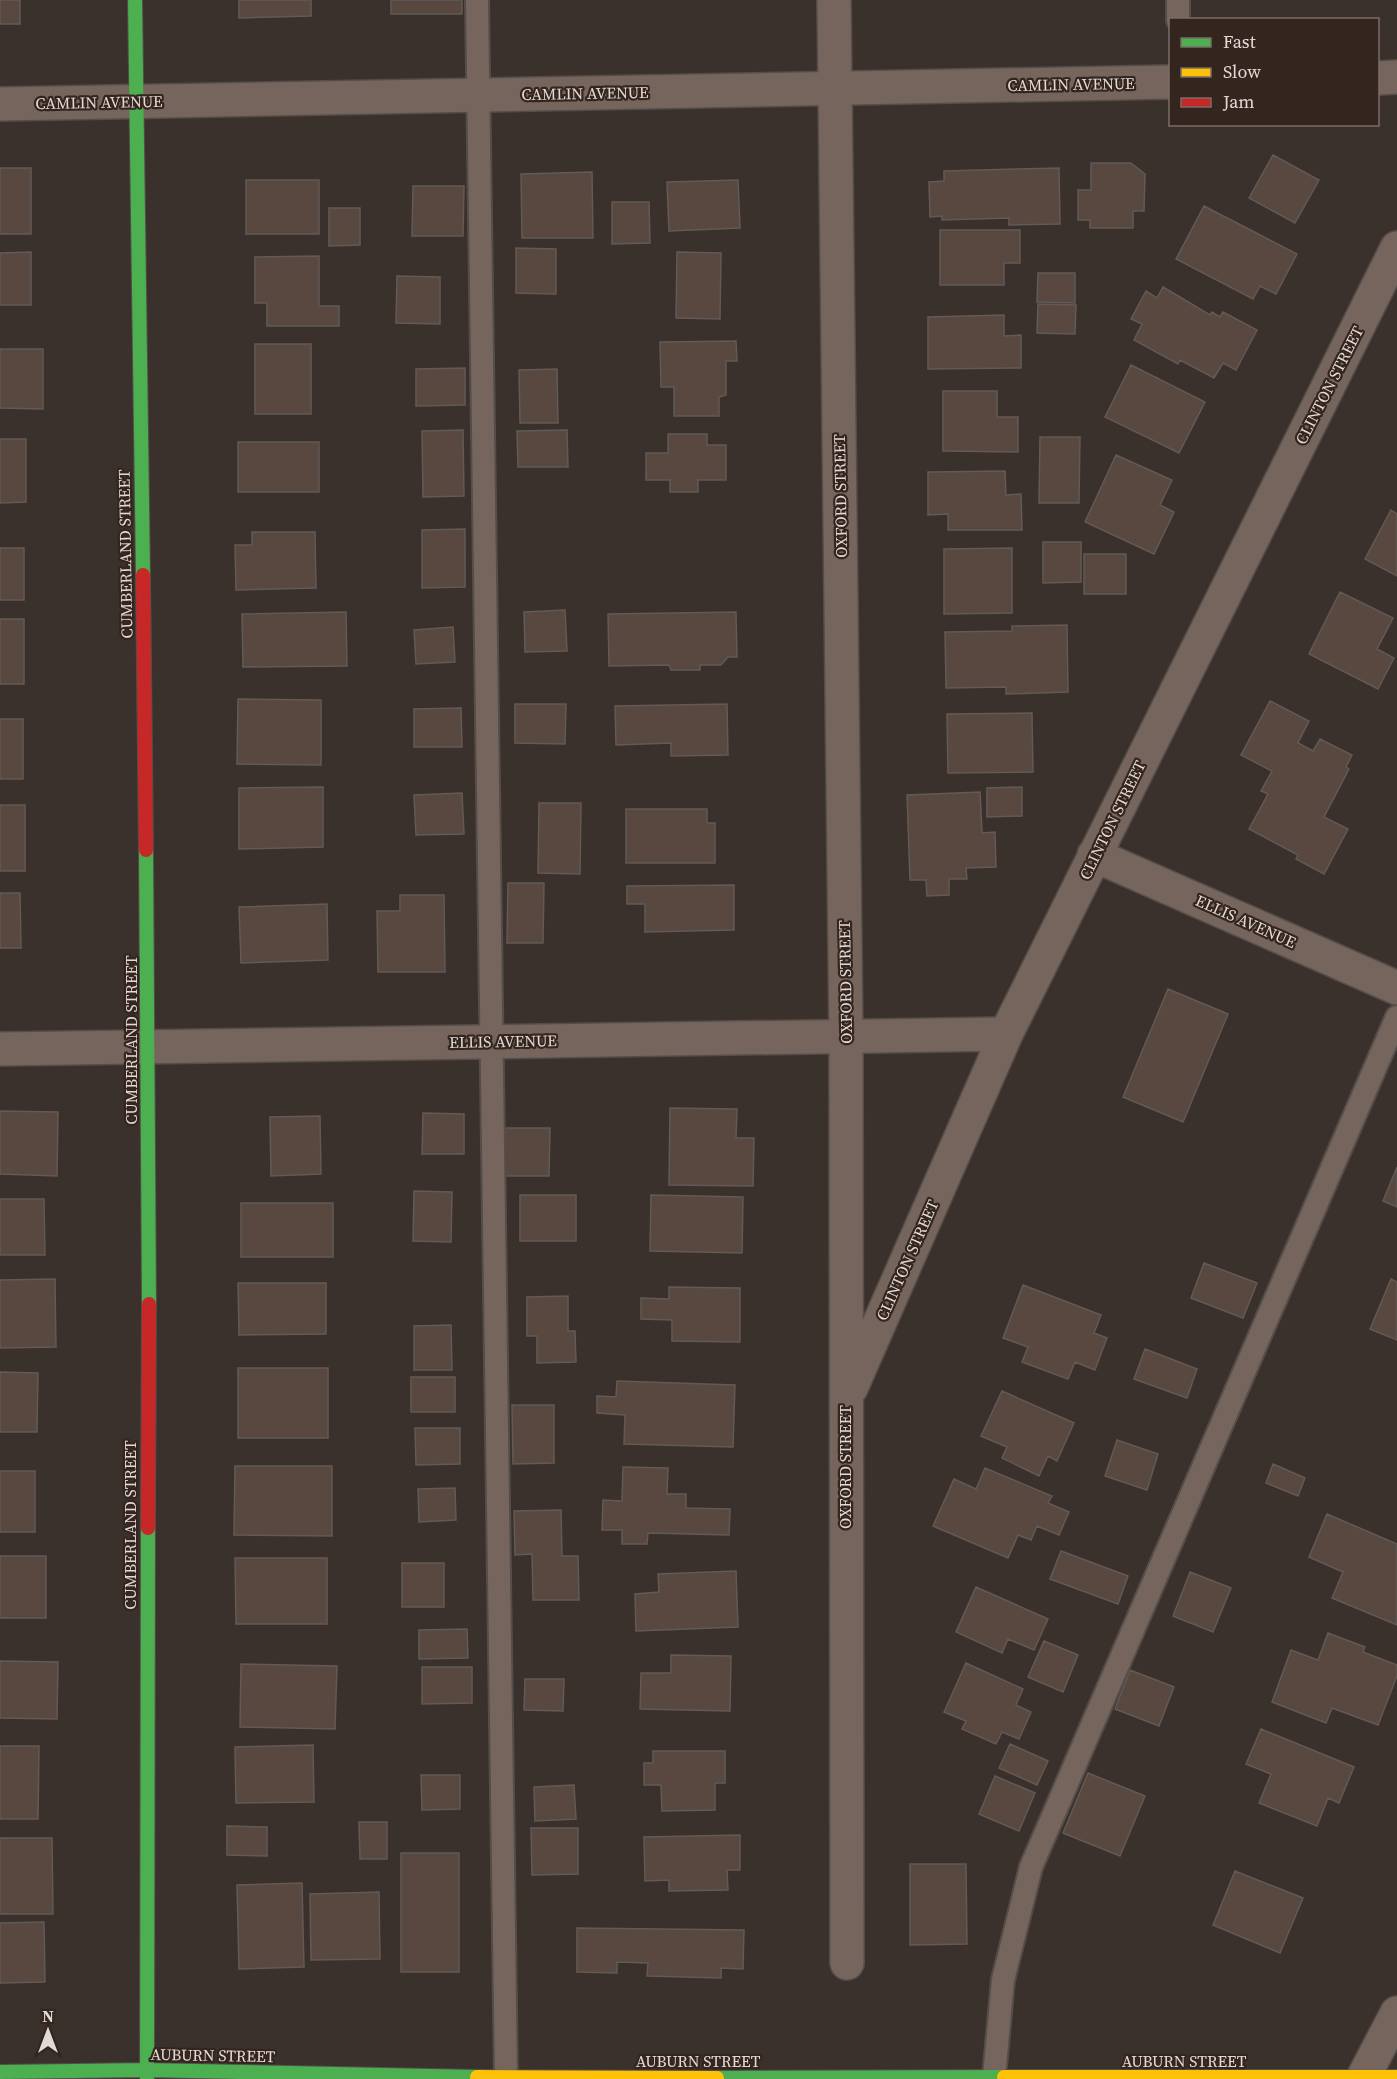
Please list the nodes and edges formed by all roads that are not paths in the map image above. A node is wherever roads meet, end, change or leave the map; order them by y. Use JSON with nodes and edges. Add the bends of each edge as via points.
{"nodes":[{"id":1,"x":135,"y":0,"type":"edge"},
{"id":2,"x":477,"y":0,"type":"edge"},
{"id":3,"x":834,"y":0,"type":"edge"},
{"id":4,"x":1178,"y":0,"type":"edge"},
{"id":5,"x":1178,"y":18,"type":"edge"},
{"id":6,"x":1397,"y":77,"type":"edge"},
{"id":7,"x":1379,"y":78,"type":"edge"},
{"id":8,"x":1169,"y":82,"type":"edge"},
{"id":9,"x":835,"y":89,"type":"junction"},
{"id":10,"x":477,"y":95,"type":"junction"},
{"id":11,"x":136,"y":102,"type":"junction"},
{"id":12,"x":0,"y":105,"type":"edge"},
{"id":13,"x":1397,"y":248,"type":"edge"},
{"id":14,"x":1094,"y":855,"type":"junction"},
{"id":15,"x":1397,"y":988,"type":"edge"},
{"id":16,"x":1397,"y":1017,"type":"edge"},
{"id":17,"x":1006,"y":1034,"type":"junction"},
{"id":18,"x":846,"y":1036,"type":"junction"},
{"id":19,"x":493,"y":1041,"type":"junction"},
{"id":20,"x":148,"y":1046,"type":"junction"},
{"id":21,"x":0,"y":1048,"type":"edge"},
{"id":22,"x":845,"y":1401,"type":"junction"},
{"id":23,"x":848,"y":1963,"type":"dead end"},
{"id":24,"x":1397,"y":2013,"type":"edge"},
{"id":25,"x":0,"y":2072,"type":"edge"},
{"id":26,"x":146,"y":2075,"type":"edge"},
{"id":27,"x":994,"y":2077,"type":"junction"},
{"id":28,"x":506,"y":2078,"type":"edge"},
{"id":29,"x":922,"y":2078,"type":"edge"},
{"id":30,"x":1363,"y":2078,"type":"edge"},
{"id":31,"x":1397,"y":2078,"type":"edge"}],
"edges":[{"from":1,"to":11,"type":"street","name":"CUMBERLAND STREET"},
{"from":2,"to":10,"type":"lane"},
{"from":3,"to":9,"type":"street","name":"OXFORD STREET"},
{"from":4,"to":5,"type":"lane"},
{"from":6,"to":7,"type":"street"},
{"from":8,"to":9,"type":"street","name":"CAMLIN AVENUE"},
{"from":9,"to":10,"type":"street","name":"CAMLIN AVENUE"},
{"from":9,"to":18,"type":"street","name":"OXFORD STREET"},
{"from":10,"to":11,"type":"street","name":"CAMLIN AVENUE"},
{"from":10,"to":19,"type":"lane"},
{"from":11,"to":12,"type":"street","name":"CAMLIN AVENUE"},
{"from":11,"to":20,"type":"street","name":"CUMBERLAND STREET"},
{"from":13,"to":14,"type":"street","name":"CLINTON STREET"},
{"from":14,"to":15,"type":"street","name":"ELLIS AVENUE"},
{"from":14,"to":17,"type":"street","name":"CLINTON STREET"},
{"from":16,"to":27,"type":"lane","via":[[1031,1867],[1003,1980]]},
{"from":17,"to":18,"type":"street","name":"ELLIS AVENUE"},
{"from":17,"to":22,"type":"street","name":"CLINTON STREET"},
{"from":18,"to":19,"type":"street","name":"ELLIS AVENUE"},
{"from":18,"to":22,"type":"street","name":"OXFORD STREET"},
{"from":19,"to":20,"type":"street","name":"ELLIS AVENUE"},
{"from":19,"to":28,"type":"lane"},
{"from":20,"to":21,"type":"street","name":"ELLIS AVENUE"},
{"from":20,"to":26,"type":"street","name":"CUMBERLAND STREET"},
{"from":22,"to":23,"type":"street","name":"OXFORD STREET"},
{"from":24,"to":30,"type":"street"},
{"from":25,"to":26,"type":"street","name":"AUBURN STREET"},
{"from":26,"to":28,"type":"street","name":"AUBURN STREET"},
{"from":27,"to":29,"type":"street","name":"AUBURN STREET"},
{"from":27,"to":30,"type":"street","name":"AUBURN STREET"},
{"from":28,"to":29,"type":"street","name":"AUBURN STREET"},
{"from":30,"to":31,"type":"street","name":"AUBURN STREET"}]}
